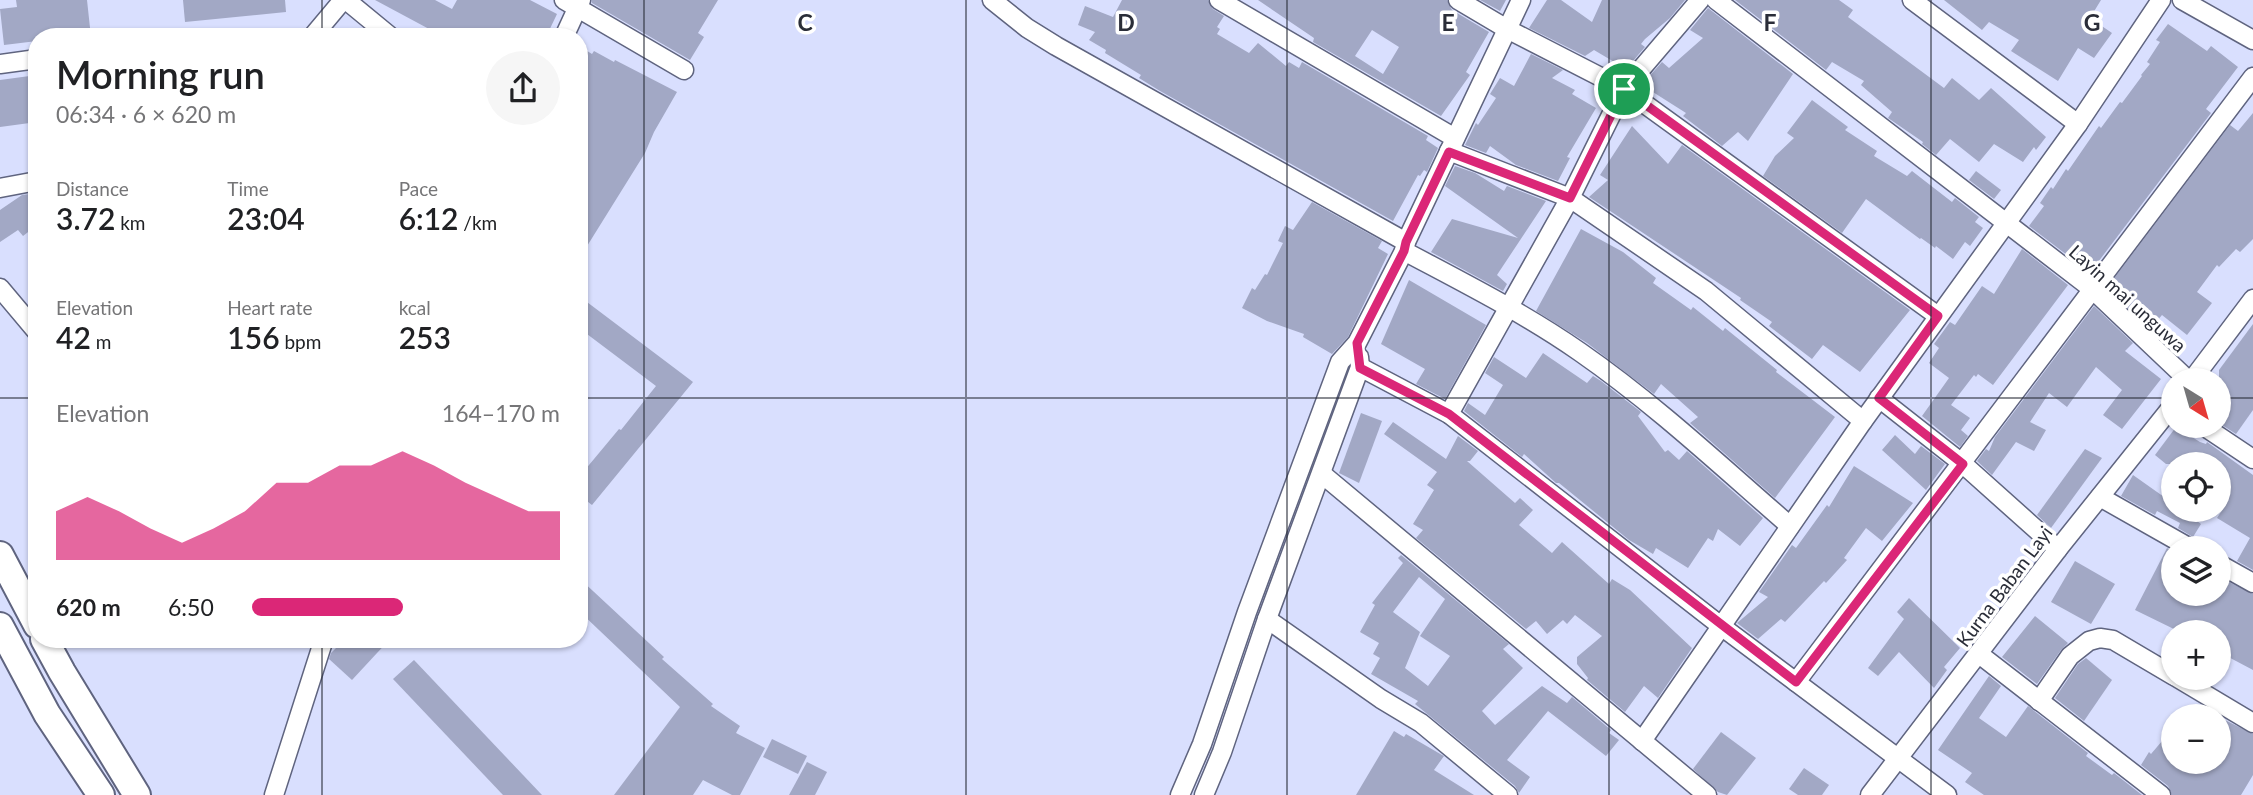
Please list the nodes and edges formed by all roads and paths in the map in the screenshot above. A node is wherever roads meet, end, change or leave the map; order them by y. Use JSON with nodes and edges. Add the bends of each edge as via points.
{"nodes":[{"id":1,"x":345,"y":0,"type":"edge"},
{"id":2,"x":992,"y":0,"type":"edge"},
{"id":3,"x":1219,"y":0,"type":"edge"},
{"id":4,"x":1458,"y":0,"type":"edge"},
{"id":5,"x":1521,"y":0,"type":"edge"},
{"id":6,"x":1700,"y":0,"type":"edge"},
{"id":7,"x":1716,"y":0,"type":"edge"},
{"id":8,"x":1912,"y":0,"type":"edge"},
{"id":9,"x":2161,"y":0,"type":"edge"},
{"id":10,"x":2182,"y":0,"type":"edge"},
{"id":11,"x":574,"y":2,"type":"edge"},
{"id":12,"x":320,"y":28,"type":"edge"},
{"id":13,"x":380,"y":28,"type":"edge"},
{"id":14,"x":567,"y":28,"type":"edge"},
{"id":15,"x":1507,"y":29,"type":"junction"},
{"id":16,"x":2253,"y":40,"type":"edge"},
{"id":17,"x":28,"y":60,"type":"edge"},
{"id":18,"x":0,"y":64,"type":"edge"},
{"id":19,"x":684,"y":70,"type":"dead end"},
{"id":20,"x":2253,"y":77,"type":"edge"},
{"id":21,"x":1624,"y":89,"type":"junction"},
{"id":22,"x":2078,"y":124,"type":"junction"},
{"id":23,"x":1452,"y":145,"type":"junction"},
{"id":24,"x":28,"y":183,"type":"edge"},
{"id":25,"x":0,"y":188,"type":"edge"},
{"id":26,"x":1570,"y":198,"type":"junction"},
{"id":27,"x":2006,"y":223,"type":"junction"},
{"id":28,"x":1405,"y":247,"type":"junction"},
{"id":29,"x":0,"y":288,"type":"edge"},
{"id":30,"x":2091,"y":288,"type":"junction"},
{"id":31,"x":2253,"y":299,"type":"edge"},
{"id":32,"x":1510,"y":306,"type":"junction"},
{"id":33,"x":1938,"y":316,"type":"junction"},
{"id":34,"x":28,"y":321,"type":"edge"},
{"id":35,"x":1357,"y":343,"type":"junction"},
{"id":36,"x":1360,"y":368,"type":"junction"},
{"id":37,"x":2177,"y":368,"type":"edge"},
{"id":38,"x":2199,"y":368,"type":"edge"},
{"id":39,"x":1879,"y":398,"type":"junction"},
{"id":40,"x":1449,"y":414,"type":"junction"},
{"id":41,"x":2161,"y":420,"type":"edge"},
{"id":42,"x":1863,"y":421,"type":"junction"},
{"id":43,"x":2222,"y":438,"type":"edge"},
{"id":44,"x":2253,"y":459,"type":"edge"},
{"id":45,"x":1963,"y":464,"type":"junction"},
{"id":46,"x":1322,"y":474,"type":"junction"},
{"id":47,"x":2100,"y":497,"type":"junction"},
{"id":48,"x":1790,"y":526,"type":"junction"},
{"id":49,"x":2169,"y":536,"type":"edge"},
{"id":50,"x":2058,"y":549,"type":"junction"},
{"id":51,"x":0,"y":555,"type":"edge"},
{"id":52,"x":2231,"y":571,"type":"edge"},
{"id":53,"x":2253,"y":583,"type":"edge"},
{"id":54,"x":28,"y":608,"type":"edge"},
{"id":55,"x":1267,"y":619,"type":"junction"},
{"id":56,"x":1721,"y":626,"type":"junction"},
{"id":57,"x":4,"y":642,"type":"edge"},
{"id":58,"x":49,"y":648,"type":"edge"},
{"id":59,"x":321,"y":648,"type":"edge"},
{"id":60,"x":1979,"y":654,"type":"junction"},
{"id":61,"x":2161,"y":669,"type":"edge"},
{"id":62,"x":1796,"y":682,"type":"junction"},
{"id":63,"x":2197,"y":690,"type":"edge"},
{"id":64,"x":2039,"y":701,"type":"junction"},
{"id":65,"x":2253,"y":723,"type":"edge"},
{"id":66,"x":1642,"y":741,"type":"junction"},
{"id":67,"x":1899,"y":758,"type":"junction"},
{"id":68,"x":101,"y":795,"type":"edge"},
{"id":69,"x":137,"y":795,"type":"edge"},
{"id":70,"x":274,"y":795,"type":"edge"},
{"id":71,"x":1180,"y":795,"type":"edge"},
{"id":72,"x":1204,"y":795,"type":"edge"},
{"id":73,"x":1508,"y":795,"type":"edge"},
{"id":74,"x":1707,"y":795,"type":"edge"},
{"id":75,"x":1870,"y":795,"type":"edge"},
{"id":76,"x":1947,"y":795,"type":"edge"},
{"id":77,"x":2161,"y":795,"type":"edge"}],
"edges":[{"from":1,"to":12,"type":"street"},
{"from":1,"to":13,"type":"street"},
{"from":2,"to":28,"type":"street","via":[[1056,46]]},
{"from":3,"to":23,"type":"street"},
{"from":4,"to":15,"type":"street"},
{"from":5,"to":15,"type":"street"},
{"from":6,"to":21,"type":"street"},
{"from":7,"to":27,"type":"street","name":"Layin mai unguwa"},
{"from":8,"to":22,"type":"street"},
{"from":9,"to":22,"type":"street"},
{"from":10,"to":16,"type":"street"},
{"from":11,"to":14,"type":"street"},
{"from":11,"to":19,"type":"street"},
{"from":15,"to":21,"type":"street"},
{"from":15,"to":23,"type":"street"},
{"from":17,"to":18,"type":"street"},
{"from":20,"to":30,"type":"street"},
{"from":21,"to":26,"type":"street"},
{"from":21,"to":33,"type":"street"},
{"from":22,"to":27,"type":"street"},
{"from":23,"to":26,"type":"street"},
{"from":23,"to":28,"type":"street"},
{"from":24,"to":25,"type":"street"},
{"from":26,"to":32,"type":"street"},
{"from":26,"to":42,"type":"street","via":[[1706,291]]},
{"from":27,"to":30,"type":"street","name":"Layin mai unguwa"},
{"from":27,"to":33,"type":"street"},
{"from":28,"to":32,"type":"street"},
{"from":28,"to":35,"type":"street"},
{"from":29,"to":34,"type":"street"},
{"from":30,"to":37,"type":"street","name":"Layin mai unguwa"},
{"from":30,"to":45,"type":"street"},
{"from":31,"to":38,"type":"street"},
{"from":32,"to":40,"type":"street"},
{"from":32,"to":48,"type":"street","via":[[1657,411]]},
{"from":33,"to":39,"type":"street"},
{"from":35,"to":36,"type":"street"},
{"from":35,"to":71,"type":"street","via":[[1340,362]]},
{"from":36,"to":40,"type":"street"},
{"from":36,"to":46,"type":"street"},
{"from":39,"to":42,"type":"street"},
{"from":39,"to":45,"type":"street"},
{"from":40,"to":56,"type":"street"},
{"from":41,"to":47,"type":"street","name":"Kurna Baban Layi"},
{"from":42,"to":48,"type":"street"},
{"from":43,"to":44,"type":"street"},
{"from":45,"to":50,"type":"street"},
{"from":45,"to":62,"type":"street"},
{"from":46,"to":55,"type":"street"},
{"from":46,"to":66,"type":"street"},
{"from":47,"to":49,"type":"street"},
{"from":47,"to":50,"type":"street","name":"Kurna Baban Layi"},
{"from":48,"to":56,"type":"street"},
{"from":50,"to":60,"type":"street","name":"Kurna Baban Layi"},
{"from":51,"to":54,"type":"main road"},
{"from":52,"to":53,"type":"street"},
{"from":55,"to":72,"type":"street"},
{"from":55,"to":73,"type":"street","via":[[1421,723]]},
{"from":56,"to":62,"type":"street"},
{"from":56,"to":66,"type":"street"},
{"from":57,"to":68,"type":"main road"},
{"from":58,"to":69,"type":"main road"},
{"from":59,"to":70,"type":"street"},
{"from":60,"to":64,"type":"street"},
{"from":60,"to":67,"type":"street","name":"Kurna Baban Layi"},
{"from":61,"to":64,"type":"street","via":[[2113,640],[2100,638],[2070,656]]},
{"from":62,"to":67,"type":"street"},
{"from":63,"to":65,"type":"street"},
{"from":64,"to":77,"type":"street"},
{"from":66,"to":74,"type":"street"},
{"from":67,"to":75,"type":"street","name":"Kurna Baban Layi"},
{"from":67,"to":76,"type":"street"}]}
